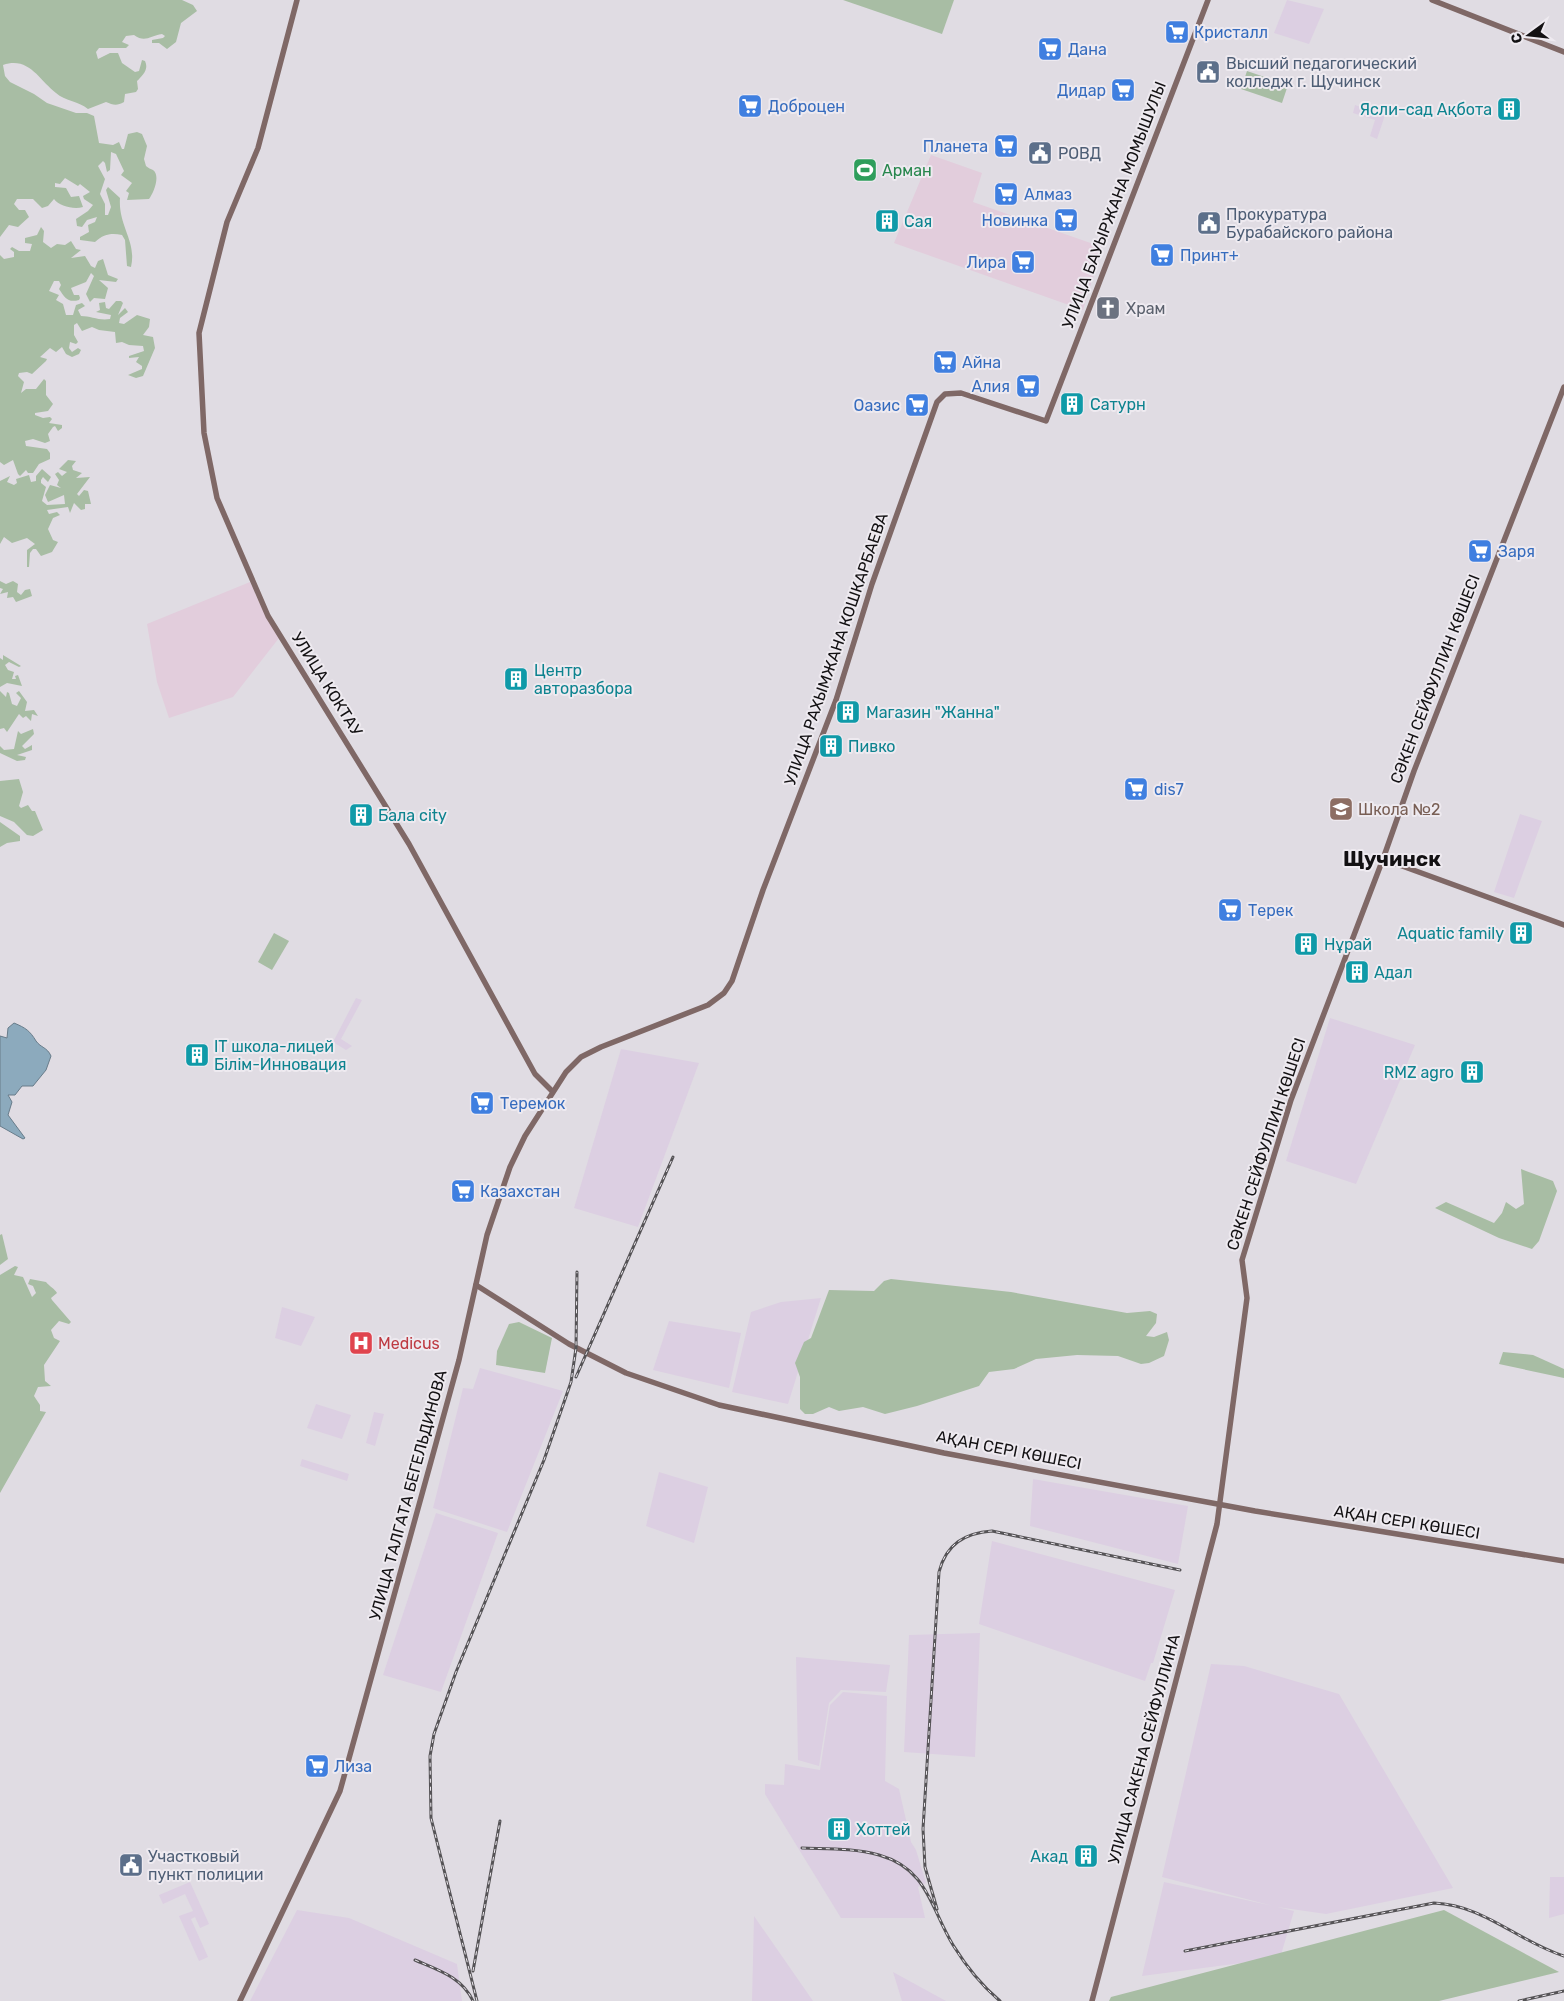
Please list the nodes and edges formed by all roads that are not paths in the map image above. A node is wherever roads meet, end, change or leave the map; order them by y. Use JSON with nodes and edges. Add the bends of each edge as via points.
{"nodes":[{"id":1,"x":297,"y":0,"type":"edge"},
{"id":2,"x":1208,"y":0,"type":"edge"},
{"id":3,"x":1432,"y":0,"type":"edge"},
{"id":4,"x":1564,"y":52,"type":"edge"},
{"id":5,"x":1564,"y":387,"type":"edge"},
{"id":6,"x":945,"y":394,"type":"joint"},
{"id":7,"x":1383,"y":859,"type":"junction"},
{"id":8,"x":1564,"y":925,"type":"edge"},
{"id":9,"x":719,"y":997,"type":"joint"},
{"id":10,"x":552,"y":1091,"type":"junction"},
{"id":11,"x":476,"y":1285,"type":"junction"},
{"id":12,"x":1220,"y":1504,"type":"junction"},
{"id":13,"x":1564,"y":1561,"type":"edge"},
{"id":14,"x":240,"y":2001,"type":"edge"},
{"id":15,"x":1092,"y":2001,"type":"edge"}],
"edges":[{"from":1,"to":10,"type":"street","name":"УЛИЦА КОКТАУ","via":[[258,148],[227,222],[198,340],[204,433],[216,498],[268,616],[409,844],[536,1074]]},
{"from":2,"to":6,"type":"street","name":"УЛИЦА БАУЫРЖАНА МОМЫШУЛЫ","via":[[1046,421],[961,392]]},
{"from":3,"to":4,"type":"street"},
{"from":5,"to":7,"type":"street","name":"СӘКЕН СЕЙФУЛЛИН КӨШЕСІ"},
{"from":6,"to":9,"type":"street","name":"УЛИЦА РАХЫМЖАНА КОШКАРБАЕВА","via":[[934,409],[872,584],[836,700],[732,980]]},
{"from":7,"to":8,"type":"street"},
{"from":7,"to":12,"type":"street","name":"СӘКЕН СЕЙФУЛЛИН КӨШЕСІ","via":[[1291,1100],[1242,1260],[1247,1298]]},
{"from":9,"to":10,"type":"street","name":"УЛИЦА ТАЛГАТА БЕГЕЛЬДИНОВА","via":[[708,1005],[582,1057]]},
{"from":10,"to":11,"type":"street","name":"УЛИЦА ТАЛГАТА БЕГЕЛЬДИНОВА","via":[[510,1167],[486,1235]]},
{"from":11,"to":12,"type":"street","name":"АҚАН СЕРІ КӨШЕСІ","via":[[592,1356],[626,1373],[704,1401],[944,1453]]},
{"from":11,"to":14,"type":"street","name":"УЛИЦА ТАЛГАТА БЕГЕЛЬДИНОВА","via":[[427,1480],[340,1791]]},
{"from":12,"to":13,"type":"street","name":"АҚАН СЕРІ КӨШЕСІ"},
{"from":12,"to":15,"type":"street","name":"УЛИЦА САКЕНА СЕЙФУЛЛИНА"}]}
